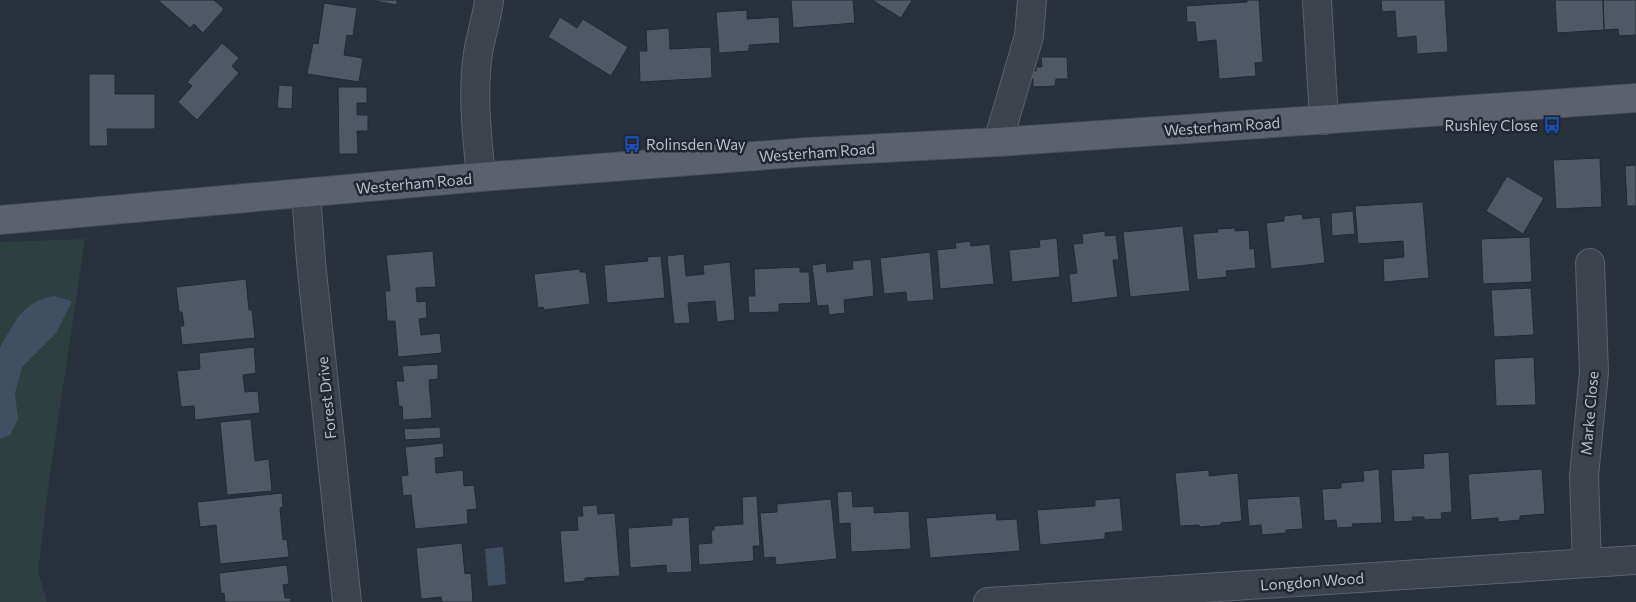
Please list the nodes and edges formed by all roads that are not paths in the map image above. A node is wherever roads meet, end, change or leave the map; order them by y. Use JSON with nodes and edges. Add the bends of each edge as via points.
{"nodes":[{"id":1,"x":489,"y":0,"type":"edge"},
{"id":2,"x":1032,"y":0,"type":"edge"},
{"id":3,"x":1317,"y":0,"type":"edge"},
{"id":4,"x":1636,"y":98,"type":"edge"},
{"id":5,"x":1324,"y":120,"type":"junction"},
{"id":6,"x":998,"y":142,"type":"junction"},
{"id":7,"x":481,"y":177,"type":"junction"},
{"id":8,"x":306,"y":193,"type":"junction"},
{"id":9,"x":0,"y":220,"type":"edge"},
{"id":10,"x":1590,"y":263,"type":"dead end"},
{"id":11,"x":1636,"y":560,"type":"edge"},
{"id":12,"x":1586,"y":563,"type":"junction"},
{"id":13,"x":347,"y":602,"type":"edge"},
{"id":14,"x":988,"y":602,"type":"edge"}],
"edges":[{"from":1,"to":7,"type":"street","via":[[476,78]]},
{"from":2,"to":6,"type":"street","via":[[1029,36]]},
{"from":3,"to":5,"type":"street"},
{"from":4,"to":5,"type":"main road","name":"Westerham Road"},
{"from":5,"to":6,"type":"main road","name":"Westerham Road"},
{"from":6,"to":7,"type":"main road","name":"Westerham Road","via":[[808,152]]},
{"from":7,"to":8,"type":"main road","name":"Westerham Road"},
{"from":8,"to":9,"type":"main road","name":"Westerham Road"},
{"from":8,"to":13,"type":"street","name":"Forest Drive"},
{"from":10,"to":12,"type":"street","name":"Marke Close","via":[[1594,372],[1584,476]]},
{"from":11,"to":12,"type":"street","name":"Longdon Wood"},
{"from":12,"to":14,"type":"street","name":"Longdon Wood"}]}
